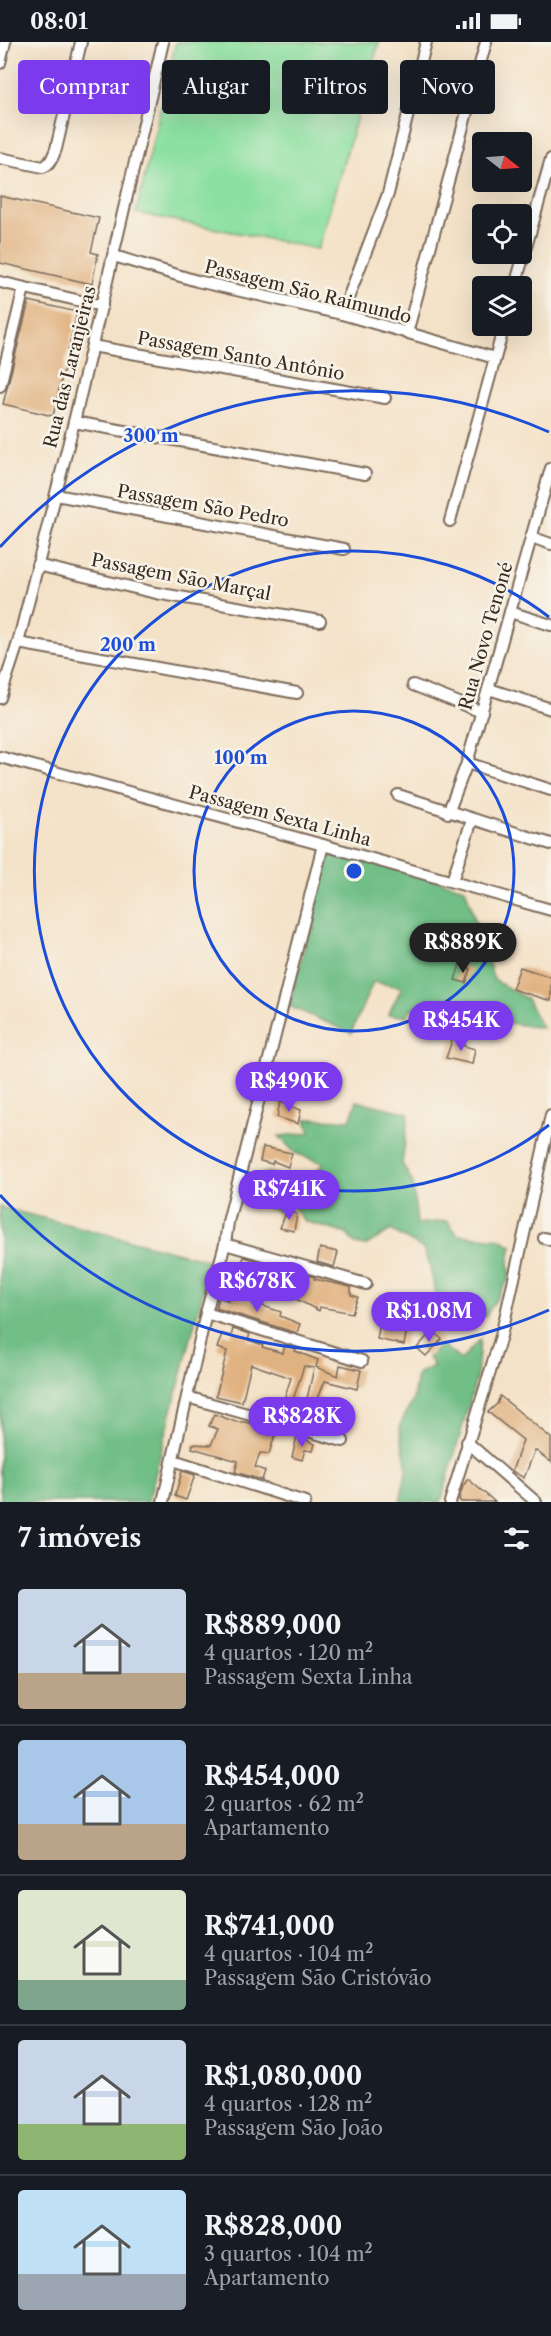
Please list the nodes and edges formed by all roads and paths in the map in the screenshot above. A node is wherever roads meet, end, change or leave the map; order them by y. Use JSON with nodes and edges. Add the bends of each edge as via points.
{"nodes":[{"id":1,"x":5,"y":42,"type":"edge"},
{"id":2,"x":81,"y":42,"type":"edge"},
{"id":3,"x":163,"y":42,"type":"edge"},
{"id":4,"x":426,"y":42,"type":"edge"},
{"id":5,"x":486,"y":42,"type":"edge"},
{"id":6,"x":0,"y":63,"type":"edge"},
{"id":7,"x":0,"y":158,"type":"edge"},
{"id":8,"x":551,"y":159,"type":"edge"},
{"id":9,"x":114,"y":256,"type":"junction"},
{"id":10,"x":518,"y":276,"type":"edge"},
{"id":11,"x":0,"y":282,"type":"edge"},
{"id":12,"x":24,"y":288,"type":"junction"},
{"id":13,"x":102,"y":306,"type":"junction"},
{"id":14,"x":342,"y":314,"type":"junction"},
{"id":15,"x":407,"y":333,"type":"junction"},
{"id":16,"x":501,"y":336,"type":"edge"},
{"id":17,"x":92,"y":346,"type":"junction"},
{"id":18,"x":495,"y":358,"type":"junction"},
{"id":19,"x":0,"y":386,"type":"edge"},
{"id":20,"x":385,"y":398,"type":"dead end"},
{"id":21,"x":74,"y":422,"type":"junction"},
{"id":22,"x":551,"y":468,"type":"edge"},
{"id":23,"x":365,"y":474,"type":"dead end"},
{"id":24,"x":56,"y":495,"type":"junction"},
{"id":25,"x":450,"y":521,"type":"dead end"},
{"id":26,"x":531,"y":537,"type":"junction"},
{"id":27,"x":551,"y":544,"type":"edge"},
{"id":28,"x":344,"y":549,"type":"dead end"},
{"id":29,"x":37,"y":565,"type":"junction"},
{"id":30,"x":510,"y":612,"type":"junction"},
{"id":31,"x":320,"y":621,"type":"dead end"},
{"id":32,"x":551,"y":625,"type":"edge"},
{"id":33,"x":18,"y":643,"type":"junction"},
{"id":34,"x":413,"y":685,"type":"dead end"},
{"id":35,"x":489,"y":689,"type":"junction"},
{"id":36,"x":297,"y":693,"type":"dead end"},
{"id":37,"x":0,"y":698,"type":"edge"},
{"id":38,"x":551,"y":709,"type":"edge"},
{"id":39,"x":482,"y":712,"type":"junction"},
{"id":40,"x":0,"y":757,"type":"edge"},
{"id":41,"x":467,"y":763,"type":"junction"},
{"id":42,"x":551,"y":790,"type":"edge"},
{"id":43,"x":398,"y":795,"type":"dead end"},
{"id":44,"x":448,"y":813,"type":"junction"},
{"id":45,"x":472,"y":820,"type":"junction"},
{"id":46,"x":551,"y":844,"type":"edge"},
{"id":47,"x":323,"y":845,"type":"junction"},
{"id":48,"x":452,"y":881,"type":"junction"},
{"id":49,"x":551,"y":910,"type":"edge"},
{"id":50,"x":551,"y":1115,"type":"edge"},
{"id":51,"x":225,"y":1244,"type":"junction"},
{"id":52,"x":366,"y":1284,"type":"dead end"},
{"id":53,"x":206,"y":1313,"type":"junction"},
{"id":54,"x":362,"y":1361,"type":"dead end"},
{"id":55,"x":187,"y":1397,"type":"junction"},
{"id":56,"x":343,"y":1441,"type":"dead end"},
{"id":57,"x":467,"y":1442,"type":"junction"},
{"id":58,"x":173,"y":1460,"type":"junction"},
{"id":59,"x":452,"y":1500,"type":"edge"},
{"id":60,"x":163,"y":1502,"type":"edge"},
{"id":61,"x":305,"y":1502,"type":"edge"},
{"id":62,"x":536,"y":1502,"type":"edge"}],
"edges":[{"from":1,"to":6,"type":"street"},
{"from":2,"to":7,"type":"street","via":[[52,159],[43,167]]},
{"from":3,"to":9,"type":"street","name":"Rua das Laranjeiras"},
{"from":4,"to":14,"type":"street","via":[[388,194]]},
{"from":5,"to":15,"type":"street"},
{"from":8,"to":10,"type":"street"},
{"from":9,"to":13,"type":"street","name":"Rua das Laranjeiras"},
{"from":9,"to":14,"type":"street","name":"Passagem São Raimundo","via":[[197,281]]},
{"from":11,"to":12,"type":"street"},
{"from":12,"to":13,"type":"street"},
{"from":12,"to":19,"type":"street"},
{"from":13,"to":17,"type":"street","name":"Rua das Laranjeiras"},
{"from":14,"to":15,"type":"street","name":"Passagem São Raimundo"},
{"from":15,"to":18,"type":"street","name":"Passagem São Raimundo"},
{"from":16,"to":18,"type":"street"},
{"from":17,"to":20,"type":"street","name":"Passagem Santo Antônio"},
{"from":17,"to":21,"type":"street","name":"Rua das Laranjeiras"},
{"from":18,"to":25,"type":"street"},
{"from":21,"to":23,"type":"street"},
{"from":21,"to":24,"type":"street","name":"Rua das Laranjeiras"},
{"from":22,"to":26,"type":"street","name":"Rua Novo Tenoné"},
{"from":24,"to":28,"type":"street","name":"Passagem São Pedro"},
{"from":24,"to":29,"type":"street","name":"Rua das Laranjeiras"},
{"from":26,"to":27,"type":"street"},
{"from":26,"to":30,"type":"street","name":"Rua Novo Tenoné"},
{"from":29,"to":31,"type":"street","name":"Passagem São Marçal","via":[[156,592]]},
{"from":29,"to":33,"type":"street","name":"Rua das Laranjeiras"},
{"from":30,"to":32,"type":"street"},
{"from":30,"to":35,"type":"street","name":"Rua Novo Tenoné"},
{"from":33,"to":36,"type":"street"},
{"from":33,"to":37,"type":"street","name":"Rua das Laranjeiras"},
{"from":34,"to":39,"type":"street"},
{"from":35,"to":38,"type":"street"},
{"from":35,"to":39,"type":"street","name":"Rua Novo Tenoné"},
{"from":39,"to":41,"type":"street","name":"Rua Novo Tenoné"},
{"from":40,"to":47,"type":"street","name":"Passagem Sexta Linha"},
{"from":41,"to":42,"type":"street"},
{"from":41,"to":44,"type":"street","name":"Rua Novo Tenoné"},
{"from":43,"to":44,"type":"street"},
{"from":44,"to":45,"type":"street"},
{"from":45,"to":46,"type":"street"},
{"from":45,"to":48,"type":"street"},
{"from":47,"to":48,"type":"street","name":"Passagem Sexta Linha"},
{"from":47,"to":51,"type":"street"},
{"from":48,"to":49,"type":"street","name":"Passagem Sexta Linha"},
{"from":50,"to":57,"type":"street","via":[[501,1336]]},
{"from":51,"to":52,"type":"street"},
{"from":51,"to":53,"type":"street"},
{"from":53,"to":54,"type":"street"},
{"from":53,"to":55,"type":"street"},
{"from":55,"to":56,"type":"street"},
{"from":55,"to":58,"type":"street"},
{"from":57,"to":59,"type":"street"},
{"from":57,"to":62,"type":"street"},
{"from":58,"to":60,"type":"street"},
{"from":58,"to":61,"type":"street"}]}
